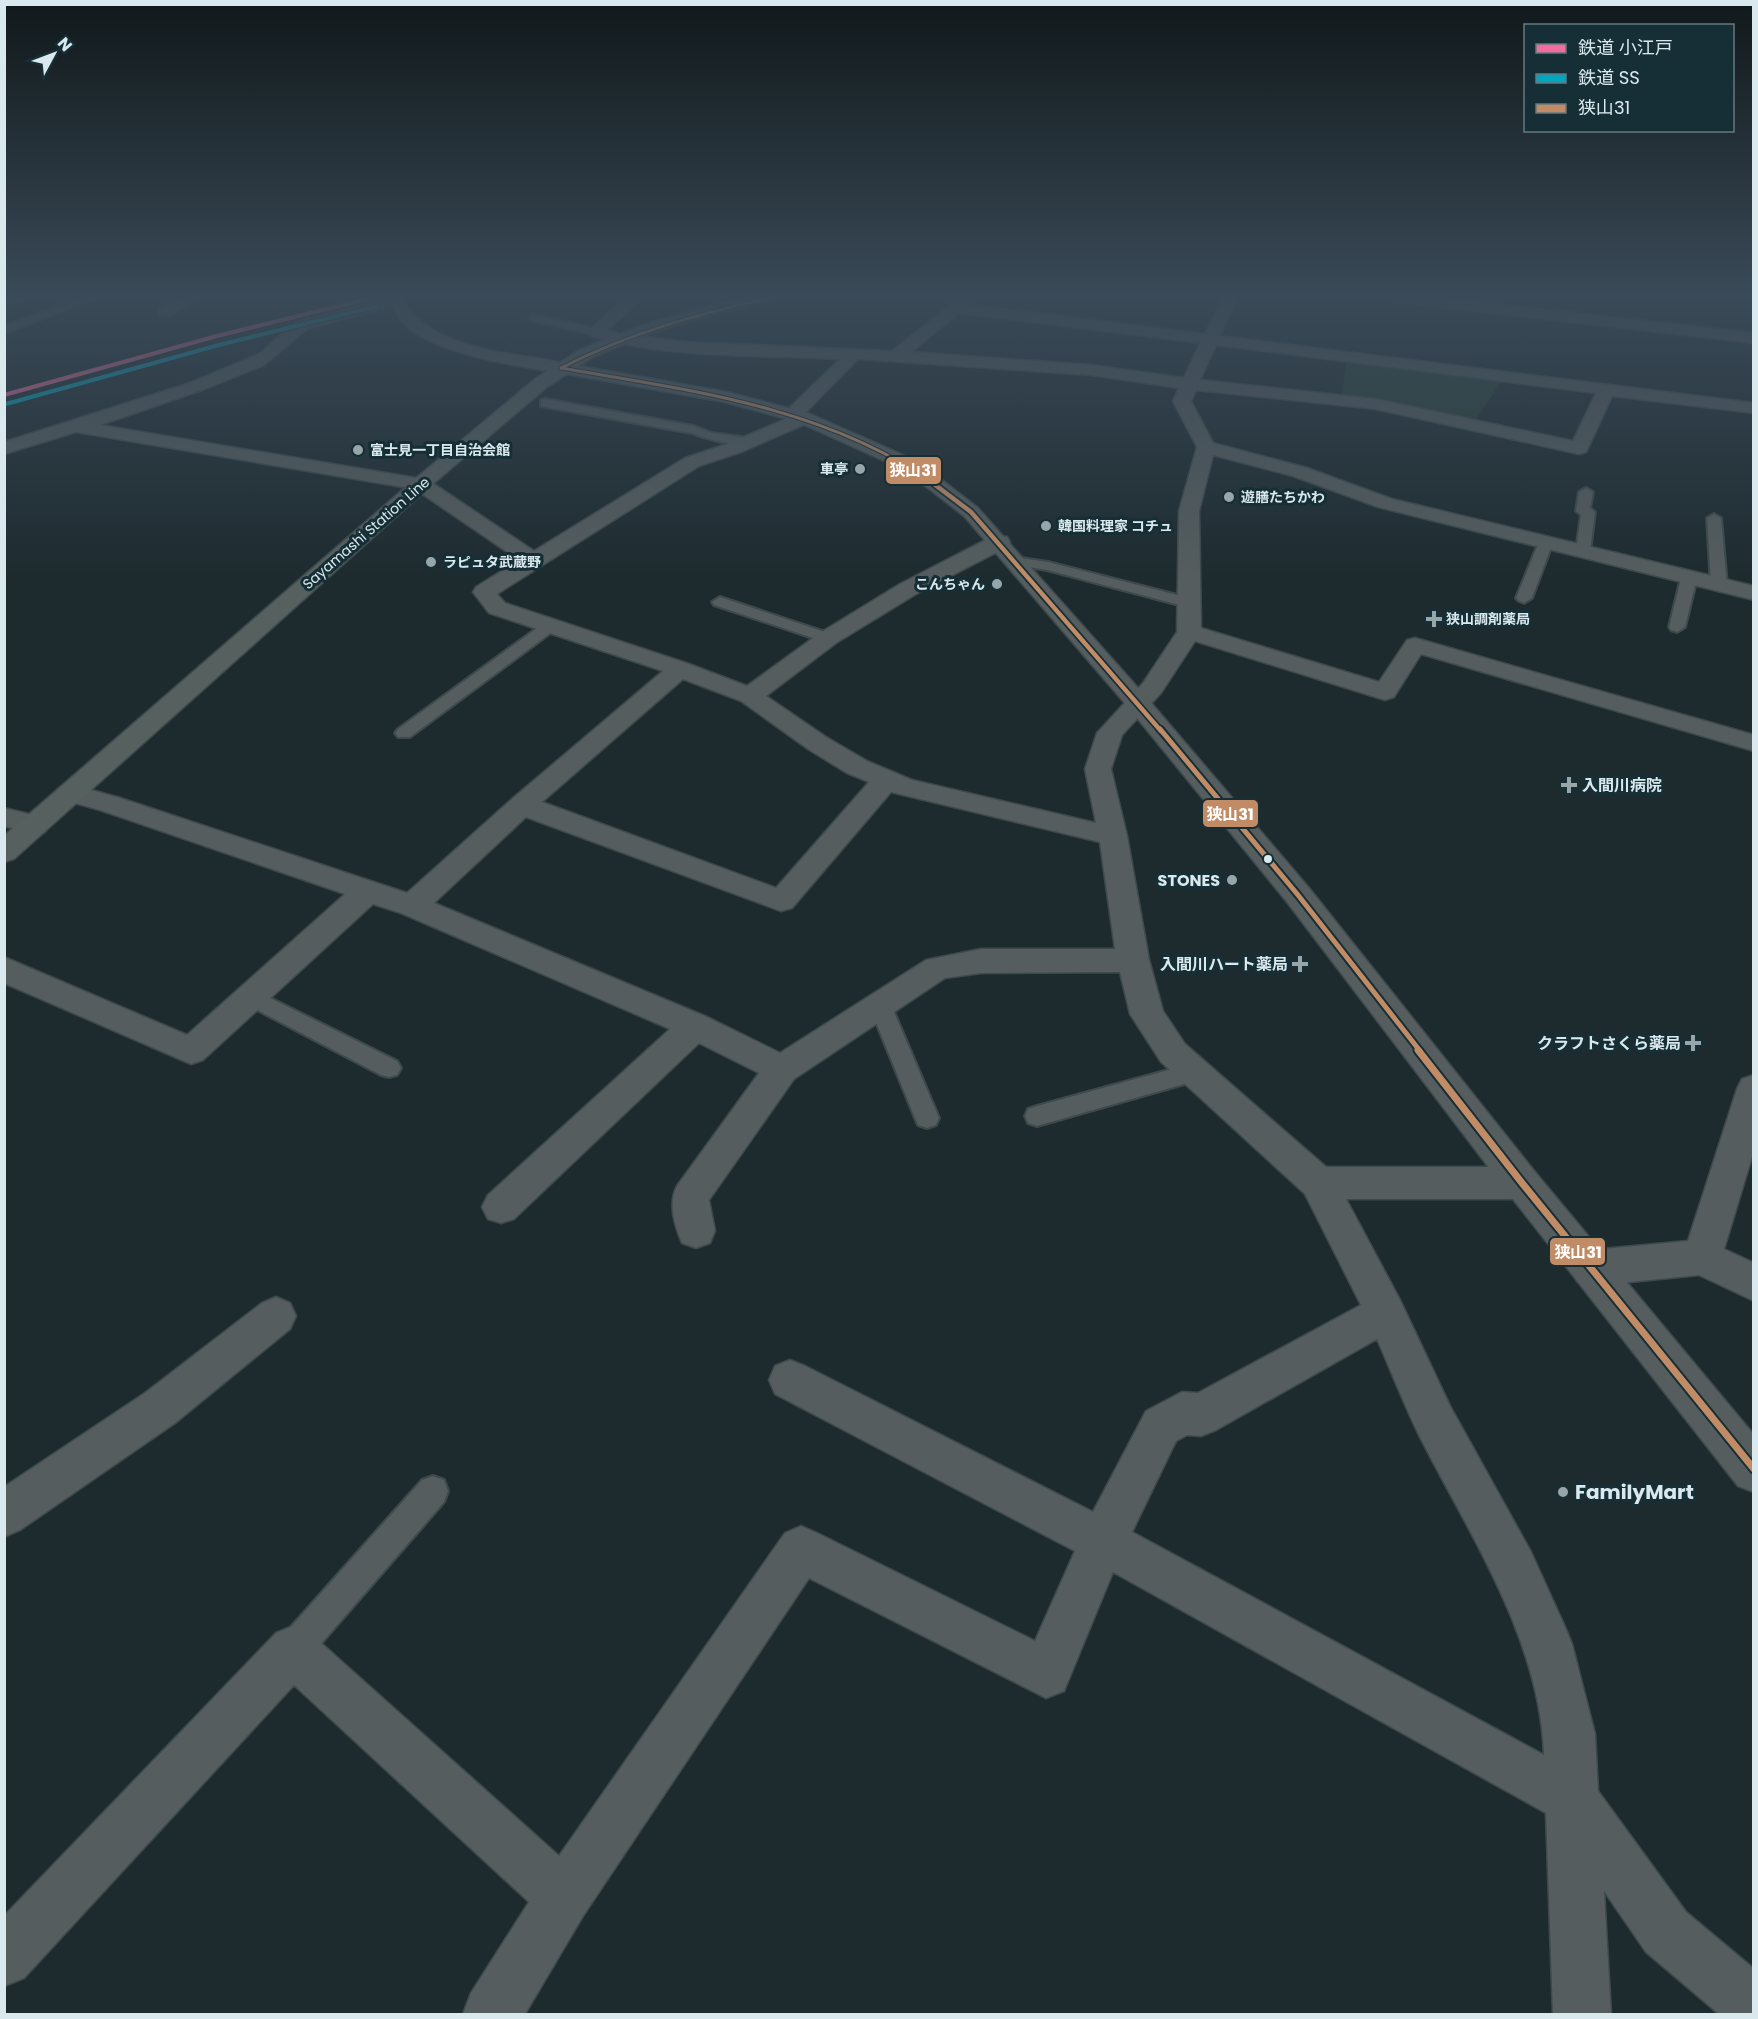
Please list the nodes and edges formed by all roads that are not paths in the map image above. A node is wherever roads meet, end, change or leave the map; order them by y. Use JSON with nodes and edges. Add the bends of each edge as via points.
{"nodes":[{"id":1,"x":180,"y":391,"type":"edge"},
{"id":2,"x":530,"y":391,"type":"edge"},
{"id":3,"x":694,"y":391,"type":"edge"},
{"id":4,"x":821,"y":391,"type":"edge"},
{"id":5,"x":1185,"y":391,"type":"edge"},
{"id":6,"x":1256,"y":391,"type":"edge"},
{"id":7,"x":1605,"y":391,"type":"edge"},
{"id":8,"x":1616,"y":391,"type":"edge"},
{"id":9,"x":545,"y":404,"type":"dead end"},
{"id":10,"x":1754,"y":408,"type":"edge"},
{"id":11,"x":798,"y":417,"type":"junction"},
{"id":12,"x":78,"y":427,"type":"junction"},
{"id":13,"x":751,"y":442,"type":"junction"},
{"id":14,"x":1206,"y":447,"type":"junction"},
{"id":15,"x":4,"y":448,"type":"edge"},
{"id":16,"x":421,"y":484,"type":"junction"},
{"id":17,"x":1586,"y":492,"type":"dead end"},
{"id":18,"x":1714,"y":518,"type":"dead end"},
{"id":19,"x":1546,"y":542,"type":"junction"},
{"id":20,"x":1007,"y":551,"type":"junction"},
{"id":21,"x":1583,"y":551,"type":"junction"},
{"id":22,"x":533,"y":560,"type":"junction"},
{"id":23,"x":1689,"y":578,"type":"junction"},
{"id":24,"x":1719,"y":585,"type":"junction"},
{"id":25,"x":1754,"y":593,"type":"edge"},
{"id":26,"x":1524,"y":598,"type":"dead end"},
{"id":27,"x":720,"y":602,"type":"dead end"},
{"id":28,"x":1187,"y":602,"type":"junction"},
{"id":29,"x":550,"y":626,"type":"junction"},
{"id":30,"x":1677,"y":627,"type":"dead end"},
{"id":31,"x":1189,"y":632,"type":"junction"},
{"id":32,"x":828,"y":638,"type":"junction"},
{"id":33,"x":680,"y":669,"type":"junction"},
{"id":34,"x":750,"y":696,"type":"junction"},
{"id":35,"x":1138,"y":704,"type":"junction"},
{"id":36,"x":404,"y":733,"type":"dead end"},
{"id":37,"x":1754,"y":743,"type":"edge"},
{"id":38,"x":887,"y":779,"type":"junction"},
{"id":39,"x":70,"y":793,"type":"junction"},
{"id":40,"x":522,"y":805,"type":"junction"},
{"id":41,"x":4,"y":817,"type":"edge"},
{"id":42,"x":36,"y":825,"type":"junction"},
{"id":43,"x":1113,"y":836,"type":"junction"},
{"id":44,"x":4,"y":852,"type":"edge"},
{"id":45,"x":368,"y":891,"type":"junction"},
{"id":46,"x":412,"y":906,"type":"junction"},
{"id":47,"x":1132,"y":960,"type":"junction"},
{"id":48,"x":4,"y":969,"type":"edge"},
{"id":49,"x":250,"y":996,"type":"junction"},
{"id":50,"x":880,"y":1005,"type":"junction"},
{"id":51,"x":695,"y":1026,"type":"junction"},
{"id":52,"x":389,"y":1068,"type":"dead end"},
{"id":53,"x":782,"y":1070,"type":"junction"},
{"id":54,"x":1194,"y":1072,"type":"junction"},
{"id":55,"x":1754,"y":1089,"type":"edge"},
{"id":56,"x":1037,"y":1116,"type":"dead end"},
{"id":57,"x":927,"y":1118,"type":"dead end"},
{"id":58,"x":1317,"y":1183,"type":"junction"},
{"id":59,"x":1522,"y":1184,"type":"junction"},
{"id":60,"x":501,"y":1207,"type":"dead end"},
{"id":61,"x":696,"y":1231,"type":"dead end"},
{"id":62,"x":1702,"y":1257,"type":"junction"},
{"id":63,"x":1591,"y":1268,"type":"junction"},
{"id":64,"x":1754,"y":1283,"type":"edge"},
{"id":65,"x":1386,"y":1313,"type":"junction"},
{"id":66,"x":276,"y":1316,"type":"dead end"},
{"id":67,"x":790,"y":1380,"type":"dead end"},
{"id":68,"x":1754,"y":1470,"type":"edge"},
{"id":69,"x":433,"y":1491,"type":"dead end"},
{"id":70,"x":4,"y":1514,"type":"edge"},
{"id":71,"x":1103,"y":1541,"type":"junction"},
{"id":72,"x":293,"y":1650,"type":"junction"},
{"id":73,"x":1570,"y":1798,"type":"junction"},
{"id":74,"x":564,"y":1897,"type":"junction"},
{"id":75,"x":4,"y":1958,"type":"edge"},
{"id":76,"x":1754,"y":2007,"type":"edge"},
{"id":77,"x":492,"y":2014,"type":"edge"},
{"id":78,"x":1582,"y":2014,"type":"edge"}],
"edges":[{"from":1,"to":12,"type":"street"},
{"from":2,"to":16,"type":"main road","name":"Sayamashi Station Line"},
{"from":3,"to":11,"type":"street"},
{"from":4,"to":11,"type":"street"},
{"from":5,"to":14,"type":"street","via":[[1182,401]]},
{"from":6,"to":7,"type":"street","via":[[1376,404],[1579,448]]},
{"from":8,"to":10,"type":"street"},
{"from":9,"to":13,"type":"lane"},
{"from":11,"to":13,"type":"street"},
{"from":11,"to":20,"type":"street","via":[[873,447],[936,484],[971,512]]},
{"from":12,"to":15,"type":"street"},
{"from":12,"to":16,"type":"street"},
{"from":13,"to":22,"type":"street","via":[[692,462]]},
{"from":14,"to":19,"type":"street","via":[[1300,472],[1385,503]]},
{"from":14,"to":28,"type":"street","via":[[1189,511]]},
{"from":16,"to":22,"type":"street"},
{"from":16,"to":39,"type":"main road","name":"Sayamashi Station Line"},
{"from":17,"to":21,"type":"lane","via":[[1583,511],[1588,512]]},
{"from":18,"to":24,"type":"lane"},
{"from":19,"to":21,"type":"street"},
{"from":19,"to":26,"type":"lane"},
{"from":20,"to":28,"type":"lane","via":[[1048,566]]},
{"from":20,"to":32,"type":"street","via":[[908,589]]},
{"from":20,"to":35,"type":"street"},
{"from":21,"to":23,"type":"street"},
{"from":22,"to":29,"type":"street","via":[[484,592],[497,608]]},
{"from":23,"to":24,"type":"street"},
{"from":23,"to":30,"type":"lane"},
{"from":24,"to":25,"type":"street"},
{"from":27,"to":32,"type":"lane"},
{"from":28,"to":31,"type":"street"},
{"from":29,"to":33,"type":"street"},
{"from":29,"to":36,"type":"lane"},
{"from":31,"to":35,"type":"street"},
{"from":31,"to":37,"type":"street","via":[[1384,692],[1415,645]]},
{"from":32,"to":34,"type":"street"},
{"from":33,"to":34,"type":"street"},
{"from":33,"to":40,"type":"street"},
{"from":34,"to":38,"type":"street","via":[[817,743],[857,767]]},
{"from":35,"to":43,"type":"street","via":[[1110,733],[1098,769]]},
{"from":35,"to":59,"type":"street","via":[[1298,895]]},
{"from":38,"to":40,"type":"street","via":[[781,901]]},
{"from":38,"to":43,"type":"street","via":[[904,787]]},
{"from":39,"to":42,"type":"main road","name":"Sayamashi Station Line"},
{"from":39,"to":45,"type":"street"},
{"from":40,"to":46,"type":"street"},
{"from":41,"to":42,"type":"street"},
{"from":42,"to":44,"type":"main road","name":"Sayamashi Station Line"},
{"from":43,"to":47,"type":"street"},
{"from":45,"to":46,"type":"street"},
{"from":45,"to":49,"type":"street"},
{"from":46,"to":51,"type":"street"},
{"from":47,"to":50,"type":"street","via":[[981,961],[937,968]]},
{"from":47,"to":54,"type":"street","via":[[1147,1014],[1173,1053]]},
{"from":48,"to":49,"type":"street","via":[[191,1051]]},
{"from":49,"to":52,"type":"lane"},
{"from":50,"to":53,"type":"street"},
{"from":50,"to":57,"type":"lane"},
{"from":51,"to":53,"type":"street"},
{"from":51,"to":60,"type":"street"},
{"from":53,"to":61,"type":"street","via":[[690,1197]]},
{"from":54,"to":56,"type":"lane"},
{"from":54,"to":58,"type":"street"},
{"from":55,"to":62,"type":"street"},
{"from":58,"to":59,"type":"street"},
{"from":58,"to":65,"type":"street"},
{"from":59,"to":63,"type":"street"},
{"from":62,"to":63,"type":"street"},
{"from":62,"to":64,"type":"street"},
{"from":63,"to":68,"type":"street"},
{"from":65,"to":71,"type":"street","via":[[1201,1415],[1182,1413],[1161,1426]]},
{"from":65,"to":73,"type":"street","via":[[1435,1421],[1514,1569],[1548,1644],[1569,1734]]},
{"from":66,"to":70,"type":"street","via":[[160,1408]]},
{"from":67,"to":71,"type":"street"},
{"from":69,"to":72,"type":"lane"},
{"from":71,"to":73,"type":"street"},
{"from":71,"to":74,"type":"street","via":[[1046,1673],[801,1549]]},
{"from":72,"to":74,"type":"street"},
{"from":72,"to":75,"type":"street"},
{"from":73,"to":76,"type":"street","via":[[1666,1932]]},
{"from":73,"to":78,"type":"street"},
{"from":74,"to":77,"type":"street"}]}
